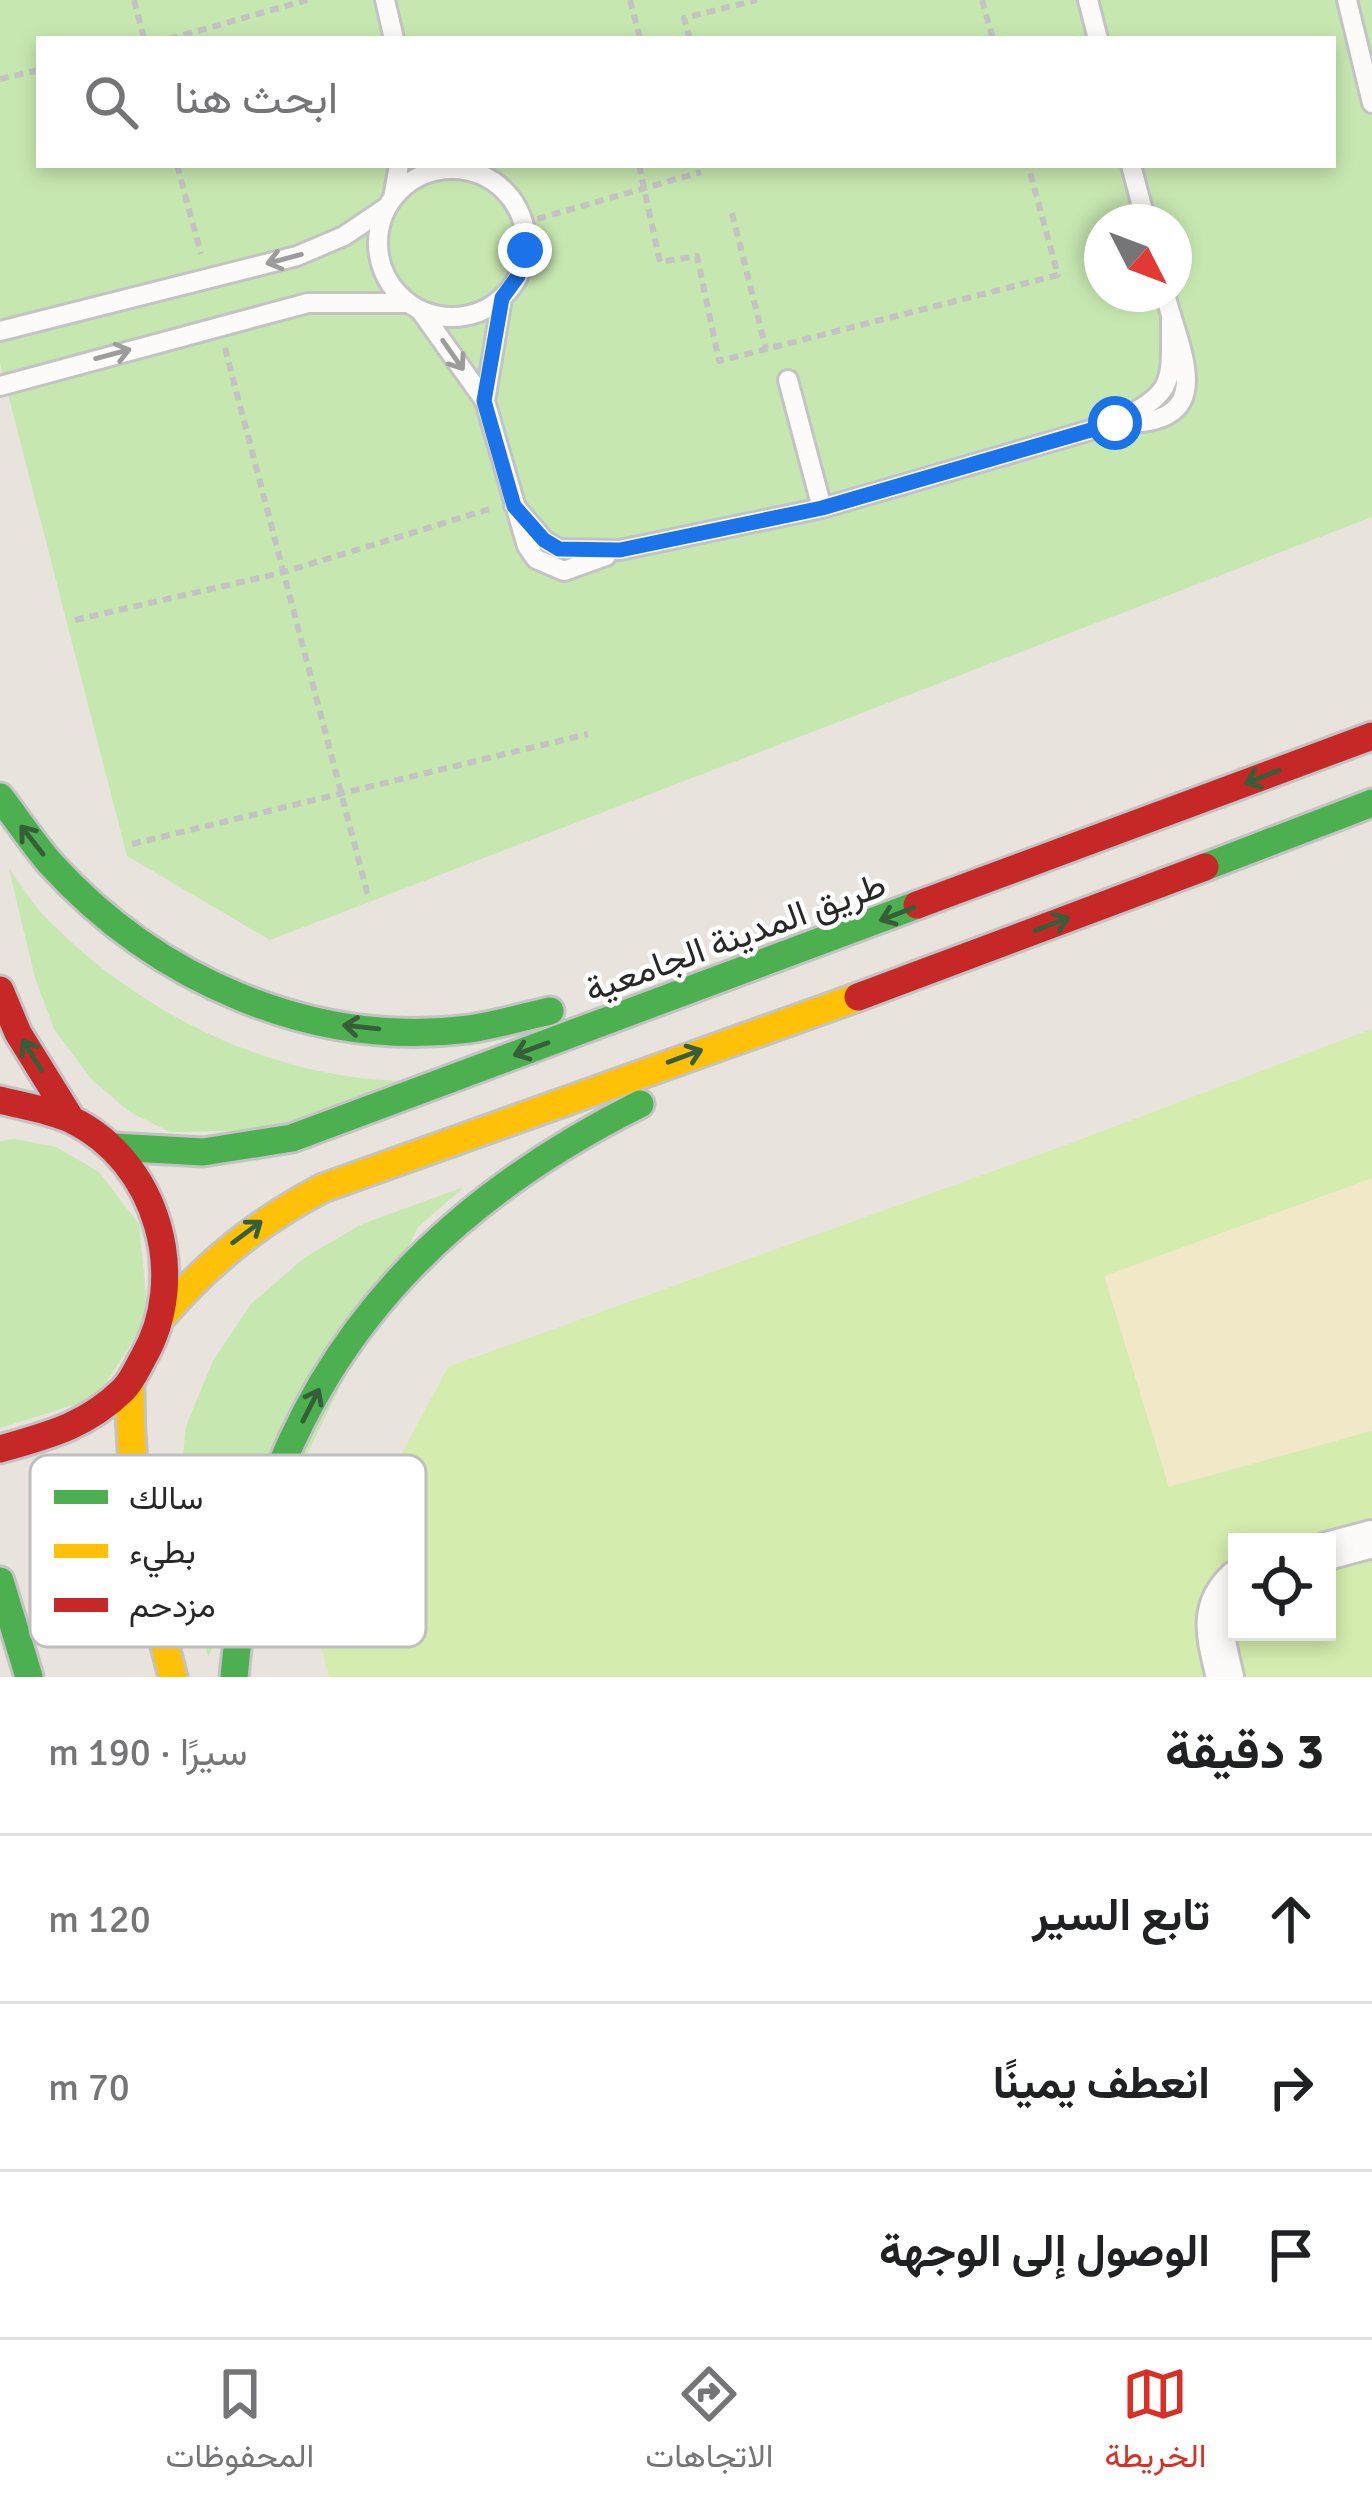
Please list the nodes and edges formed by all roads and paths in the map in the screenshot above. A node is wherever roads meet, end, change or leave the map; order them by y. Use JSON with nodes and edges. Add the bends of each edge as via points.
{"nodes":[{"id":1,"x":134,"y":0,"type":"edge"},
{"id":2,"x":307,"y":0,"type":"edge"},
{"id":3,"x":385,"y":0,"type":"edge"},
{"id":4,"x":630,"y":0,"type":"edge"},
{"id":5,"x":757,"y":0,"type":"edge"},
{"id":6,"x":982,"y":0,"type":"edge"},
{"id":7,"x":1088,"y":0,"type":"edge"},
{"id":8,"x":1347,"y":0,"type":"edge"},
{"id":9,"x":143,"y":36,"type":"edge"},
{"id":10,"x":180,"y":36,"type":"edge"},
{"id":11,"x":393,"y":36,"type":"edge"},
{"id":12,"x":639,"y":36,"type":"edge"},
{"id":13,"x":689,"y":36,"type":"edge"},
{"id":14,"x":992,"y":36,"type":"edge"},
{"id":15,"x":1097,"y":36,"type":"edge"},
{"id":16,"x":36,"y":71,"type":"edge"},
{"id":17,"x":0,"y":80,"type":"edge"},
{"id":18,"x":1372,"y":103,"type":"edge"},
{"id":19,"x":178,"y":168,"type":"edge"},
{"id":20,"x":398,"y":168,"type":"edge"},
{"id":21,"x":640,"y":168,"type":"edge"},
{"id":22,"x":1029,"y":168,"type":"edge"},
{"id":23,"x":1132,"y":168,"type":"edge"},
{"id":24,"x":472,"y":169,"type":"edge"},
{"id":25,"x":701,"y":172,"type":"dead end"},
{"id":26,"x":644,"y":188,"type":"junction"},
{"id":27,"x":390,"y":202,"type":"junction"},
{"id":28,"x":1141,"y":204,"type":"edge"},
{"id":29,"x":733,"y":213,"type":"dead end"},
{"id":30,"x":523,"y":223,"type":"junction"},
{"id":31,"x":208,"y":278,"type":"junction"},
{"id":32,"x":502,"y":298,"type":"junction"},
{"id":33,"x":414,"y":307,"type":"junction"},
{"id":34,"x":1169,"y":312,"type":"edge"},
{"id":35,"x":220,"y":325,"type":"junction"},
{"id":36,"x":0,"y":331,"type":"edge"},
{"id":37,"x":766,"y":349,"type":"junction"},
{"id":38,"x":788,"y":380,"type":"dead end"},
{"id":39,"x":0,"y":386,"type":"edge"},
{"id":40,"x":484,"y":401,"type":"junction"},
{"id":41,"x":514,"y":504,"type":"junction"},
{"id":42,"x":822,"y":508,"type":"junction"},
{"id":43,"x":281,"y":574,"type":"junction"},
{"id":44,"x":75,"y":620,"type":"dead end"},
{"id":45,"x":588,"y":734,"type":"dead end"},
{"id":46,"x":1372,"y":736,"type":"edge"},
{"id":47,"x":343,"y":793,"type":"junction"},
{"id":48,"x":0,"y":797,"type":"edge"},
{"id":49,"x":1372,"y":803,"type":"edge"},
{"id":50,"x":132,"y":844,"type":"dead end"},
{"id":51,"x":368,"y":896,"type":"dead end"},
{"id":52,"x":844,"y":934,"type":"junction"},
{"id":53,"x":0,"y":990,"type":"edge"},
{"id":54,"x":854,"y":998,"type":"junction"},
{"id":55,"x":0,"y":1100,"type":"edge"},
{"id":56,"x":70,"y":1117,"type":"junction"},
{"id":57,"x":114,"y":1147,"type":"junction"},
{"id":58,"x":164,"y":1314,"type":"junction"},
{"id":59,"x":130,"y":1385,"type":"junction"},
{"id":60,"x":0,"y":1450,"type":"edge"},
{"id":61,"x":129,"y":1455,"type":"edge"},
{"id":62,"x":285,"y":1455,"type":"edge"},
{"id":63,"x":1372,"y":1539,"type":"edge"},
{"id":64,"x":1336,"y":1549,"type":"edge"},
{"id":65,"x":0,"y":1581,"type":"edge"},
{"id":66,"x":1228,"y":1587,"type":"edge"},
{"id":67,"x":165,"y":1647,"type":"edge"},
{"id":68,"x":237,"y":1647,"type":"edge"},
{"id":69,"x":29,"y":1677,"type":"edge"},
{"id":70,"x":172,"y":1677,"type":"edge"},
{"id":71,"x":234,"y":1677,"type":"edge"},
{"id":72,"x":1225,"y":1677,"type":"edge"}],
"edges":[{"from":1,"to":9,"type":"path"},
{"from":2,"to":10,"type":"path"},
{"from":3,"to":11,"type":"lane"},
{"from":4,"to":12,"type":"path"},
{"from":5,"to":13,"type":"path","via":[[684,18]]},
{"from":6,"to":14,"type":"path"},
{"from":7,"to":15,"type":"lane"},
{"from":8,"to":18,"type":"lane"},
{"from":16,"to":17,"type":"path"},
{"from":19,"to":31,"type":"path"},
{"from":20,"to":27,"type":"lane"},
{"from":21,"to":26,"type":"path"},
{"from":22,"to":37,"type":"path","via":[[1058,275]]},
{"from":23,"to":28,"type":"lane"},
{"from":24,"to":27,"type":"lane","via":[[430,172]]},
{"from":24,"to":30,"type":"lane","via":[[497,184]]},
{"from":25,"to":26,"type":"path"},
{"from":26,"to":30,"type":"path"},
{"from":26,"to":37,"type":"path","via":[[660,262],[697,256],[719,361]]},
{"from":27,"to":31,"type":"lane","one_way":true,"via":[[322,247]]},
{"from":27,"to":33,"type":"lane","via":[[378,249],[393,289]]},
{"from":29,"to":37,"type":"path"},
{"from":30,"to":32,"type":"lane","via":[[522,263]]},
{"from":31,"to":36,"type":"lane"},
{"from":32,"to":33,"type":"lane","via":[[463,316]]},
{"from":32,"to":40,"type":"lane"},
{"from":33,"to":35,"type":"lane","via":[[308,303]]},
{"from":33,"to":40,"type":"lane","one_way":true},
{"from":34,"to":42,"type":"lane","via":[[1189,373],[1180,405],[1166,416],[1115,423]]},
{"from":39,"to":35,"type":"lane","one_way":true},
{"from":35,"to":43,"type":"path"},
{"from":38,"to":42,"type":"lane"},
{"from":40,"to":41,"type":"lane"},
{"from":41,"to":42,"type":"lane","via":[[526,546],[564,571],[620,550]]},
{"from":41,"to":43,"type":"path"},
{"from":43,"to":44,"type":"path"},
{"from":43,"to":47,"type":"path"},
{"from":45,"to":47,"type":"path"},
{"from":46,"to":52,"type":"main road","name":"طريق المدينة الجامعية","one_way":true},
{"from":47,"to":50,"type":"path"},
{"from":47,"to":51,"type":"path"},
{"from":52,"to":48,"type":"main road","one_way":true,"via":[[743,954],[521,1020],[356,1028],[250,1003],[152,955],[69,885]]},
{"from":54,"to":49,"type":"main road","one_way":true},
{"from":52,"to":57,"type":"main road","name":"طريق المدينة الجامعية","one_way":true,"via":[[292,1138],[204,1154]]},
{"from":56,"to":53,"type":"main road","one_way":true},
{"from":58,"to":54,"type":"main road","one_way":true,"via":[[247,1230],[297,1199]]},
{"from":62,"to":54,"type":"main road","one_way":true,"via":[[356,1330],[457,1220],[599,1122],[748,1057]]},
{"from":55,"to":56,"type":"main road"},
{"from":56,"to":57,"type":"main road"},
{"from":57,"to":58,"type":"main road","via":[[156,1215],[167,1253]]},
{"from":58,"to":59,"type":"main road"},
{"from":59,"to":60,"type":"main road","via":[[73,1432]]},
{"from":59,"to":61,"type":"main road"},
{"from":63,"to":64,"type":"street"},
{"from":65,"to":69,"type":"main road"},
{"from":66,"to":72,"type":"street","via":[[1214,1611]]},
{"from":67,"to":70,"type":"main road"},
{"from":71,"to":68,"type":"main road","one_way":true}]}
